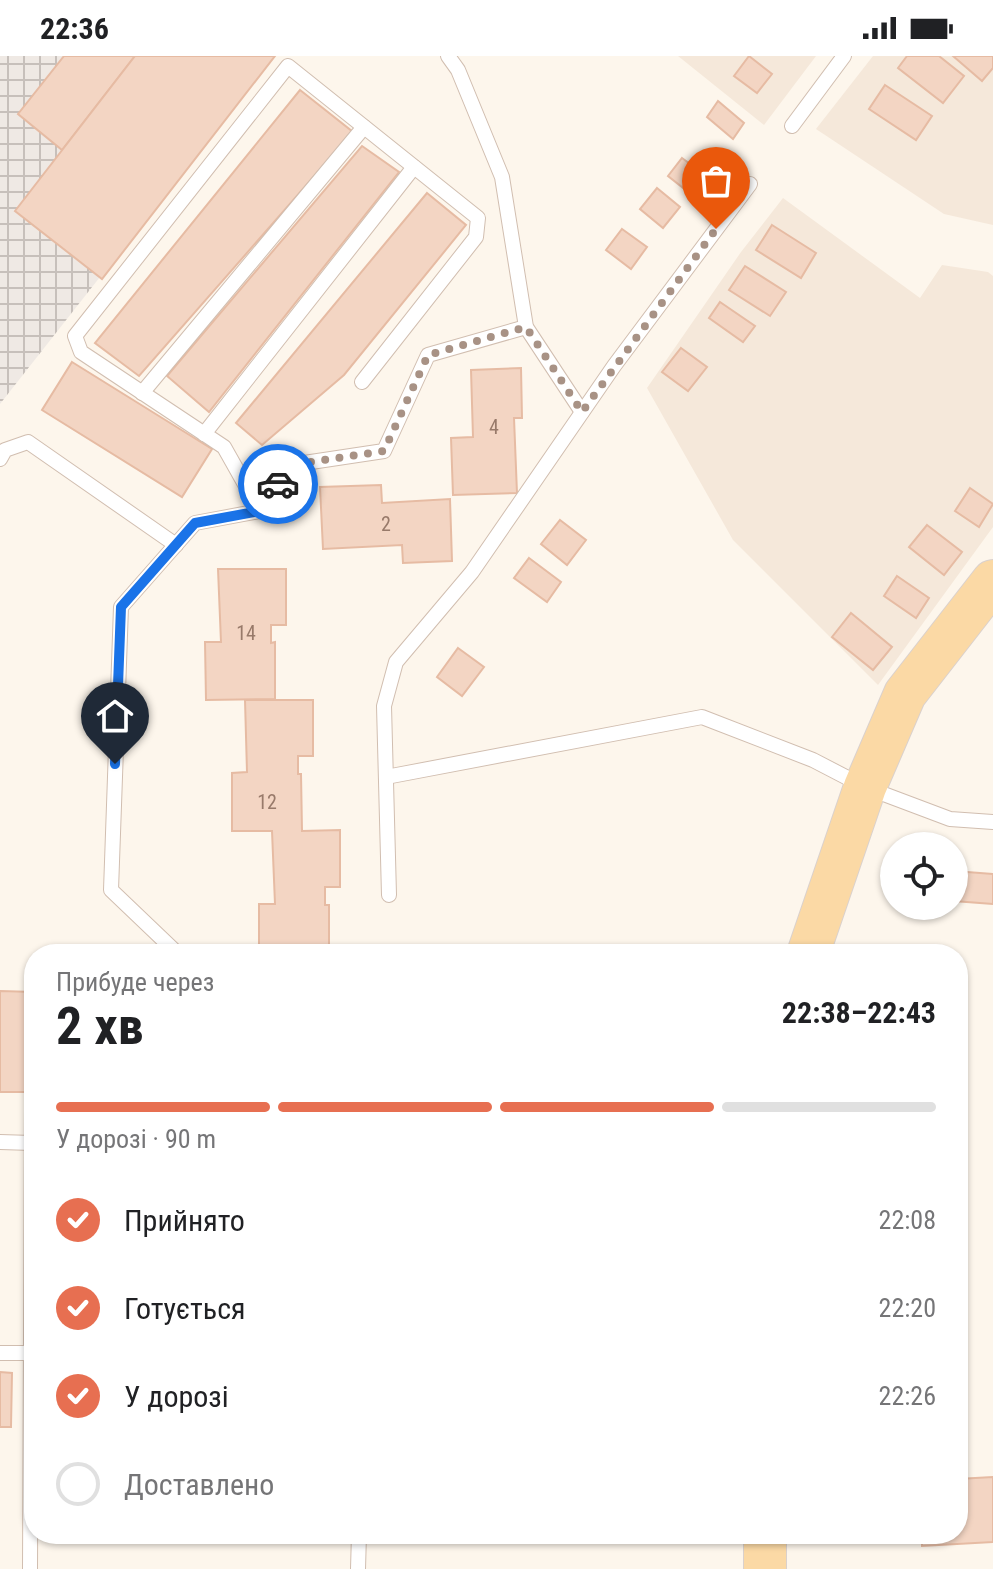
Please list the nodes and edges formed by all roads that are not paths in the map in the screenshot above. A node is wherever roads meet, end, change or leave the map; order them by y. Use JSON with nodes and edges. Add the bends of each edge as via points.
{"nodes":[{"id":1,"x":448,"y":56,"type":"edge"},
{"id":2,"x":844,"y":56,"type":"edge"},
{"id":3,"x":792,"y":126,"type":"dead end"},
{"id":4,"x":364,"y":127,"type":"junction"},
{"id":5,"x":414,"y":167,"type":"junction"},
{"id":6,"x":750,"y":184,"type":"dead end"},
{"id":7,"x":526,"y":327,"type":"junction"},
{"id":8,"x":362,"y":382,"type":"dead end"},
{"id":9,"x":142,"y":393,"type":"junction"},
{"id":10,"x":582,"y":412,"type":"junction"},
{"id":11,"x":204,"y":434,"type":"junction"},
{"id":12,"x":0,"y":459,"type":"edge"},
{"id":13,"x":260,"y":511,"type":"junction"},
{"id":14,"x":176,"y":545,"type":"junction"},
{"id":15,"x":993,"y":581,"type":"edge"},
{"id":16,"x":386,"y":777,"type":"junction"},
{"id":17,"x":865,"y":787,"type":"junction"},
{"id":18,"x":993,"y":822,"type":"edge"},
{"id":19,"x":389,"y":895,"type":"dead end"},
{"id":20,"x":168,"y":944,"type":"edge"},
{"id":21,"x":811,"y":944,"type":"edge"},
{"id":22,"x":0,"y":1142,"type":"edge"},
{"id":23,"x":24,"y":1143,"type":"edge"},
{"id":24,"x":0,"y":1353,"type":"edge"},
{"id":25,"x":24,"y":1353,"type":"edge"},
{"id":26,"x":30,"y":1544,"type":"edge"},
{"id":27,"x":359,"y":1544,"type":"edge"},
{"id":28,"x":765,"y":1544,"type":"edge"},
{"id":29,"x":30,"y":1569,"type":"edge"},
{"id":30,"x":358,"y":1569,"type":"edge"},
{"id":31,"x":765,"y":1569,"type":"edge"}],
"edges":[{"from":1,"to":7,"type":"lane","via":[[502,177]]},
{"from":2,"to":3,"type":"lane"},
{"from":4,"to":5,"type":"lane"},
{"from":4,"to":9,"type":"lane"},
{"from":4,"to":9,"type":"lane","via":[[288,66],[75,336],[81,352]]},
{"from":5,"to":8,"type":"lane","via":[[478,218],[476,237]]},
{"from":5,"to":11,"type":"lane"},
{"from":6,"to":10,"type":"lane"},
{"from":7,"to":10,"type":"lane"},
{"from":7,"to":13,"type":"lane","via":[[428,355],[384,451],[291,465]]},
{"from":9,"to":11,"type":"lane"},
{"from":10,"to":16,"type":"lane","via":[[472,572],[396,662],[384,706]]},
{"from":11,"to":13,"type":"lane","via":[[224,447]]},
{"from":12,"to":14,"type":"lane","via":[[5,450],[28,442]]},
{"from":13,"to":14,"type":"lane","via":[[195,523]]},
{"from":14,"to":20,"type":"lane","via":[[121,607],[111,890]]},
{"from":15,"to":17,"type":"main road","via":[[905,694]]},
{"from":16,"to":17,"type":"lane","via":[[702,717],[813,760]]},
{"from":16,"to":19,"type":"lane"},
{"from":17,"to":18,"type":"lane","via":[[950,819]]},
{"from":17,"to":21,"type":"main road"},
{"from":22,"to":23,"type":"lane"},
{"from":24,"to":25,"type":"lane"},
{"from":26,"to":29,"type":"lane"},
{"from":27,"to":30,"type":"lane"},
{"from":28,"to":31,"type":"main road"}]}
